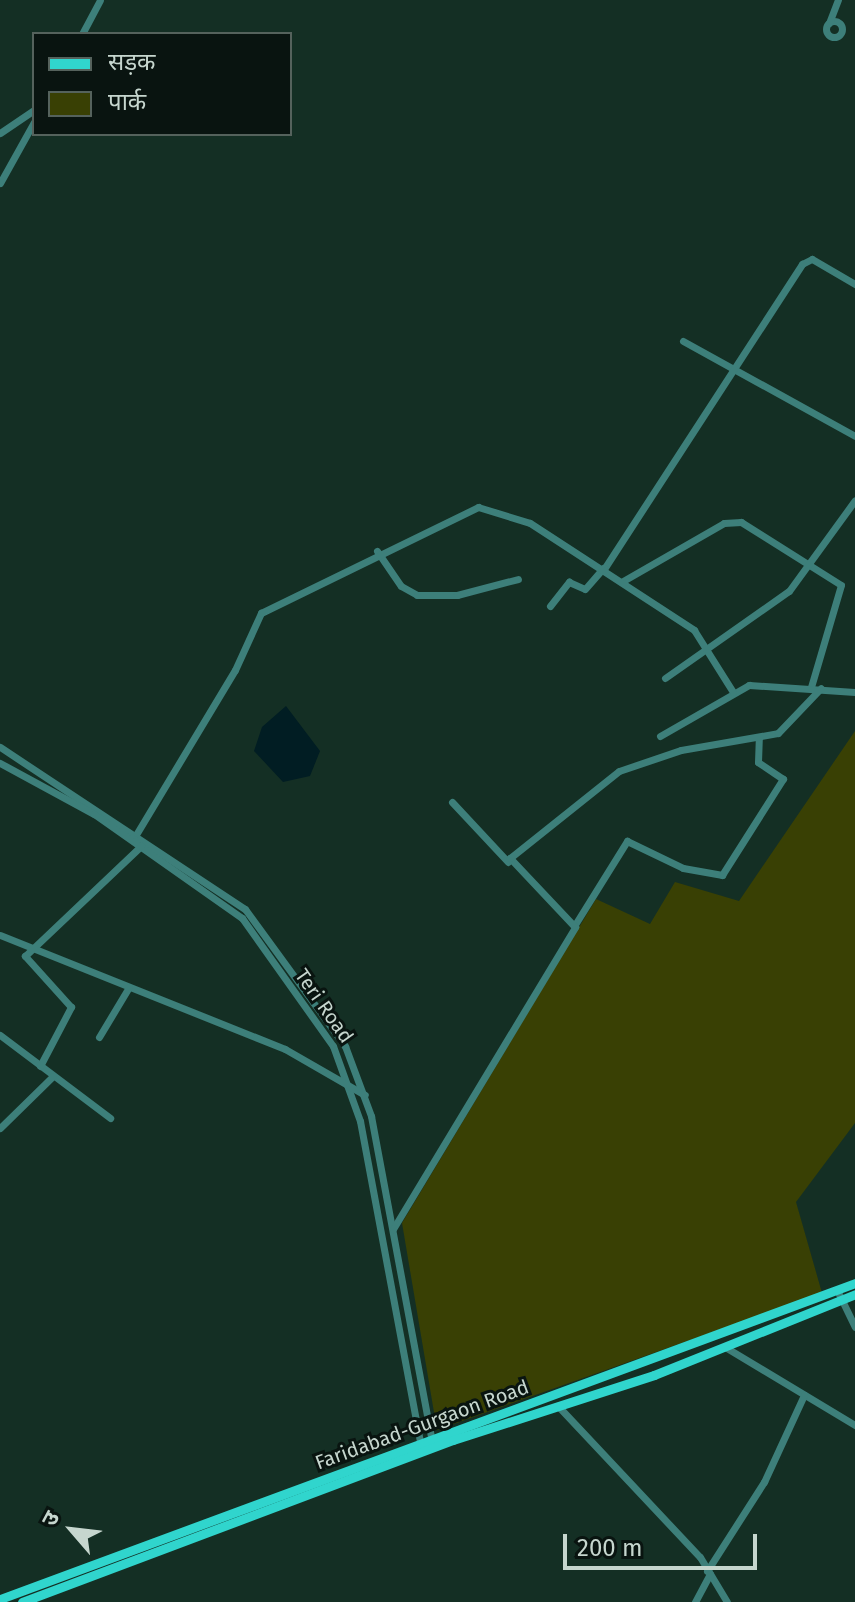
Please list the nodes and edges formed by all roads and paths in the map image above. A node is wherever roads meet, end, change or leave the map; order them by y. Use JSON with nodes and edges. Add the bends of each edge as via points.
{"nodes":[{"id":1,"x":100,"y":0,"type":"edge"},
{"id":2,"x":838,"y":0,"type":"edge"},
{"id":3,"x":829,"y":23,"type":"dead end"},
{"id":4,"x":83,"y":32,"type":"edge"},
{"id":5,"x":32,"y":111,"type":"edge"},
{"id":6,"x":32,"y":126,"type":"edge"},
{"id":7,"x":0,"y":133,"type":"edge"},
{"id":8,"x":0,"y":183,"type":"edge"},
{"id":9,"x":855,"y":284,"type":"edge"},
{"id":10,"x":683,"y":341,"type":"dead end"},
{"id":11,"x":737,"y":369,"type":"junction"},
{"id":12,"x":855,"y":436,"type":"edge"},
{"id":13,"x":855,"y":500,"type":"edge"},
{"id":14,"x":377,"y":551,"type":"junction"},
{"id":15,"x":812,"y":564,"type":"junction"},
{"id":16,"x":604,"y":569,"type":"junction"},
{"id":17,"x":518,"y":579,"type":"dead end"},
{"id":18,"x":623,"y":581,"type":"junction"},
{"id":19,"x":550,"y":606,"type":"dead end"},
{"id":20,"x":709,"y":646,"type":"junction"},
{"id":21,"x":665,"y":678,"type":"dead end"},
{"id":22,"x":811,"y":687,"type":"junction"},
{"id":23,"x":821,"y":688,"type":"junction"},
{"id":24,"x":733,"y":692,"type":"junction"},
{"id":25,"x":855,"y":692,"type":"edge"},
{"id":26,"x":660,"y":736,"type":"dead end"},
{"id":27,"x":759,"y":738,"type":"junction"},
{"id":28,"x":1,"y":750,"type":"edge"},
{"id":29,"x":0,"y":763,"type":"edge"},
{"id":30,"x":452,"y":802,"type":"dead end"},
{"id":31,"x":137,"y":833,"type":"junction"},
{"id":32,"x":141,"y":846,"type":"junction"},
{"id":33,"x":159,"y":854,"type":"junction"},
{"id":34,"x":508,"y":862,"type":"junction"},
{"id":35,"x":576,"y":923,"type":"junction"},
{"id":36,"x":0,"y":935,"type":"edge"},
{"id":37,"x":31,"y":946,"type":"junction"},
{"id":38,"x":129,"y":987,"type":"junction"},
{"id":39,"x":0,"y":1035,"type":"edge"},
{"id":40,"x":99,"y":1037,"type":"dead end"},
{"id":41,"x":40,"y":1066,"type":"junction"},
{"id":42,"x":53,"y":1076,"type":"junction"},
{"id":43,"x":351,"y":1088,"type":"junction"},
{"id":44,"x":365,"y":1095,"type":"junction"},
{"id":45,"x":110,"y":1118,"type":"dead end"},
{"id":46,"x":0,"y":1128,"type":"edge"},
{"id":47,"x":393,"y":1229,"type":"junction"},
{"id":48,"x":855,"y":1283,"type":"edge"},
{"id":49,"x":855,"y":1294,"type":"edge"},
{"id":50,"x":839,"y":1295,"type":"junction"},
{"id":51,"x":855,"y":1327,"type":"edge"},
{"id":52,"x":725,"y":1347,"type":"junction"},
{"id":53,"x":804,"y":1395,"type":"junction"},
{"id":54,"x":558,"y":1406,"type":"junction"},
{"id":55,"x":855,"y":1425,"type":"edge"},
{"id":56,"x":427,"y":1445,"type":"junction"},
{"id":57,"x":708,"y":1572,"type":"junction"},
{"id":58,"x":0,"y":1599,"type":"edge"},
{"id":59,"x":22,"y":1602,"type":"edge"},
{"id":60,"x":695,"y":1602,"type":"edge"},
{"id":61,"x":727,"y":1602,"type":"edge"}],
"edges":[{"from":1,"to":4,"type":"street"},
{"from":2,"to":3,"type":"street"},
{"from":5,"to":7,"type":"street"},
{"from":6,"to":8,"type":"street"},
{"from":9,"to":11,"type":"street","via":[[808,258]]},
{"from":10,"to":11,"type":"street"},
{"from":11,"to":12,"type":"street"},
{"from":11,"to":16,"type":"street"},
{"from":13,"to":15,"type":"street"},
{"from":14,"to":16,"type":"street","via":[[488,505]]},
{"from":14,"to":17,"type":"street","via":[[401,586],[417,595],[457,595]]},
{"from":14,"to":31,"type":"street","via":[[261,613],[235,670]]},
{"from":15,"to":18,"type":"street","via":[[735,520]]},
{"from":15,"to":20,"type":"street","via":[[770,607]]},
{"from":15,"to":22,"type":"street","via":[[841,590]]},
{"from":16,"to":18,"type":"street"},
{"from":16,"to":19,"type":"street","via":[[585,589],[569,582]]},
{"from":18,"to":20,"type":"street"},
{"from":20,"to":21,"type":"street"},
{"from":20,"to":24,"type":"street"},
{"from":22,"to":23,"type":"street"},
{"from":22,"to":24,"type":"street","via":[[757,691],[749,685]]},
{"from":23,"to":25,"type":"street"},
{"from":23,"to":27,"type":"street","via":[[791,714],[785,730]]},
{"from":24,"to":26,"type":"street"},
{"from":27,"to":34,"type":"street","via":[[681,750],[619,771]]},
{"from":27,"to":35,"type":"street","via":[[758,762],[783,779],[722,875],[695,872],[627,841]]},
{"from":28,"to":31,"type":"street"},
{"from":29,"to":32,"type":"street","name":"Teri Road"},
{"from":30,"to":34,"type":"street"},
{"from":31,"to":33,"type":"street"},
{"from":32,"to":33,"type":"street","name":"Teri Road"},
{"from":32,"to":37,"type":"street"},
{"from":33,"to":43,"type":"street","name":"Teri Road","via":[[249,926],[333,1046]]},
{"from":33,"to":44,"type":"street","via":[[265,930],[345,1046]]},
{"from":34,"to":35,"type":"street"},
{"from":35,"to":47,"type":"street"},
{"from":36,"to":37,"type":"street"},
{"from":37,"to":38,"type":"street"},
{"from":37,"to":41,"type":"street","via":[[26,962],[71,1007]]},
{"from":38,"to":40,"type":"street"},
{"from":38,"to":43,"type":"street","via":[[285,1049]]},
{"from":39,"to":41,"type":"street"},
{"from":41,"to":42,"type":"street"},
{"from":42,"to":45,"type":"street"},
{"from":42,"to":46,"type":"street"},
{"from":43,"to":44,"type":"street"},
{"from":43,"to":56,"type":"street","name":"Teri Road"},
{"from":44,"to":47,"type":"street"},
{"from":47,"to":56,"type":"street"},
{"from":48,"to":50,"type":"main road","name":"Faridabad-Gurgaon Road"},
{"from":49,"to":50,"type":"main road","name":"Faridabad-Gurgaon Road"},
{"from":50,"to":51,"type":"street"},
{"from":50,"to":52,"type":"main road","name":"Faridabad-Gurgaon Road"},
{"from":50,"to":56,"type":"main road","name":"Faridabad-Gurgaon Road"},
{"from":52,"to":53,"type":"street"},
{"from":52,"to":54,"type":"main road","name":"Faridabad-Gurgaon Road"},
{"from":53,"to":55,"type":"street"},
{"from":53,"to":57,"type":"street","via":[[764,1482]]},
{"from":54,"to":56,"type":"main road","name":"Faridabad-Gurgaon Road"},
{"from":54,"to":57,"type":"street"},
{"from":56,"to":58,"type":"main road","name":"Faridabad-Gurgaon Road"},
{"from":56,"to":59,"type":"main road","name":"Faridabad-Gurgaon Road"},
{"from":57,"to":60,"type":"street"},
{"from":57,"to":61,"type":"street"}]}
